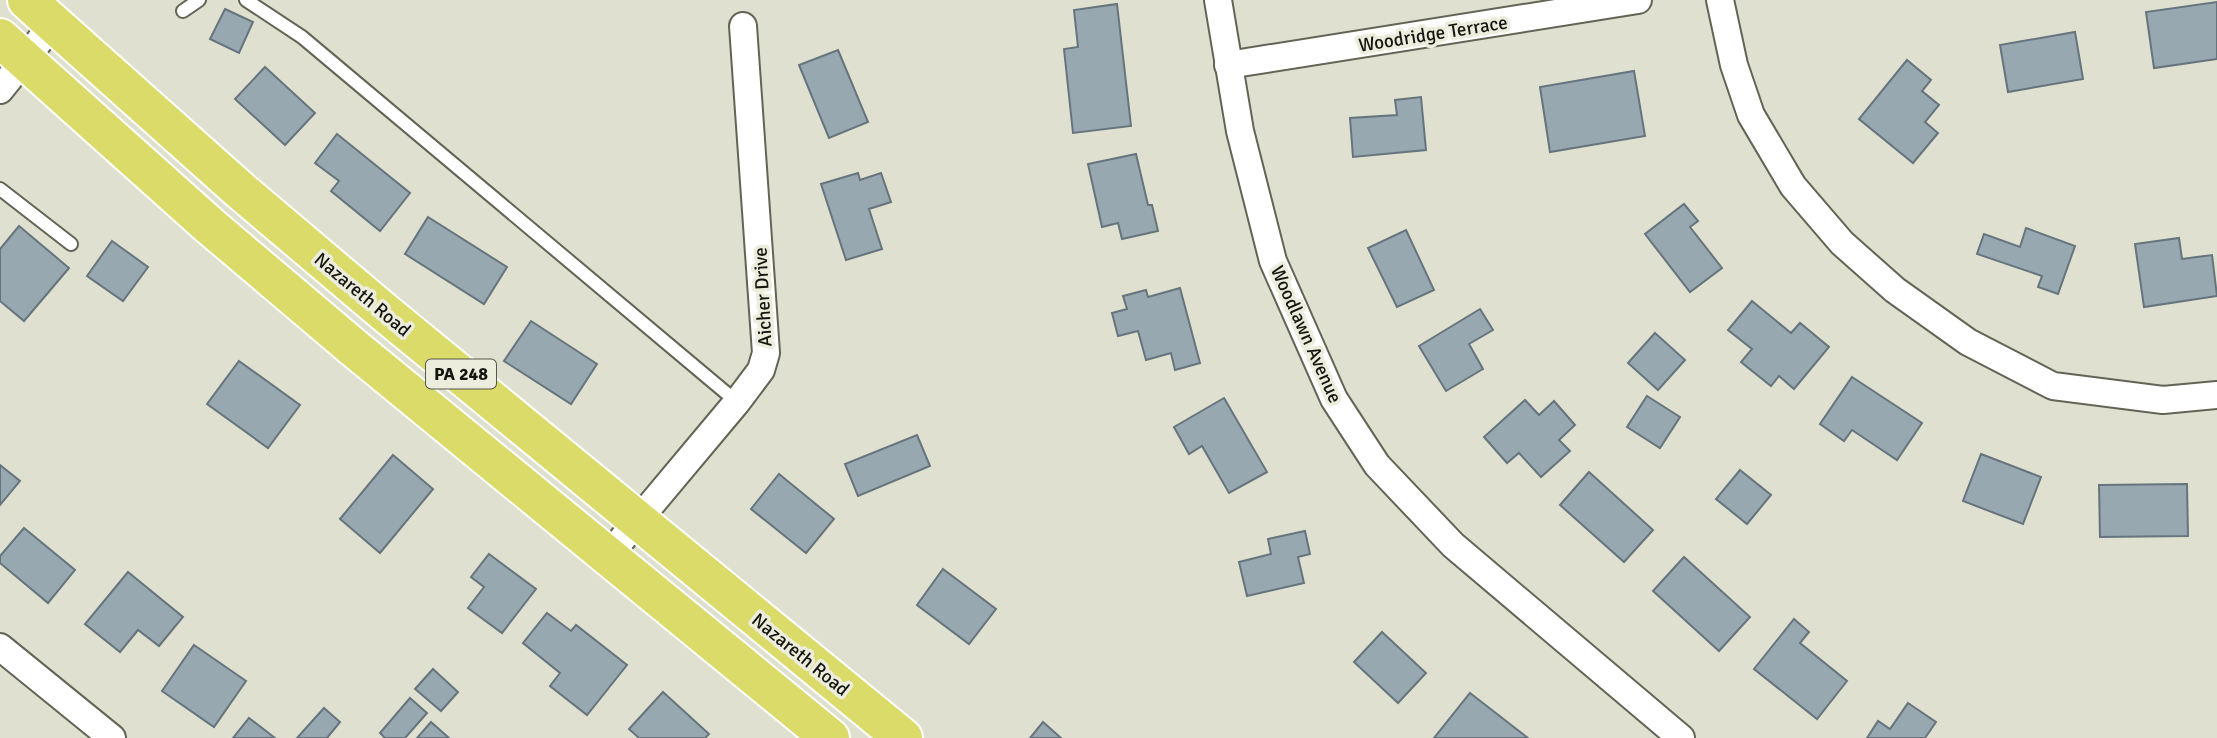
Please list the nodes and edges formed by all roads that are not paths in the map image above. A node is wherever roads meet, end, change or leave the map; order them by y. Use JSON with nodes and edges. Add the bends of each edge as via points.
{"nodes":[{"id":1,"x":200,"y":0,"type":"edge"},
{"id":2,"x":246,"y":0,"type":"edge"},
{"id":3,"x":1218,"y":0,"type":"edge"},
{"id":4,"x":1638,"y":0,"type":"edge"},
{"id":5,"x":1720,"y":0,"type":"edge"},
{"id":6,"x":183,"y":11,"type":"dead end"},
{"id":7,"x":40,"y":12,"type":"edge"},
{"id":8,"x":743,"y":26,"type":"dead end"},
{"id":9,"x":12,"y":49,"type":"edge"},
{"id":10,"x":1228,"y":65,"type":"junction"},
{"id":11,"x":0,"y":90,"type":"edge"},
{"id":12,"x":0,"y":189,"type":"edge"},
{"id":13,"x":71,"y":244,"type":"dead end"},
{"id":14,"x":2217,"y":396,"type":"edge"},
{"id":15,"x":737,"y":402,"type":"junction"},
{"id":16,"x":637,"y":520,"type":"junction"},
{"id":17,"x":608,"y":556,"type":"junction"},
{"id":18,"x":0,"y":647,"type":"edge"},
{"id":19,"x":112,"y":738,"type":"edge"},
{"id":20,"x":830,"y":738,"type":"edge"},
{"id":21,"x":902,"y":738,"type":"edge"},
{"id":22,"x":1681,"y":738,"type":"edge"}],
"edges":[{"from":1,"to":6,"type":"lane"},
{"from":2,"to":15,"type":"lane","via":[[302,37]]},
{"from":3,"to":10,"type":"street","name":"Woodlawn Avenue"},
{"from":4,"to":10,"type":"street","name":"Woodridge Terrace"},
{"from":5,"to":14,"type":"street","via":[[1751,115],[1793,186],[1842,243],[1895,290],[1968,342],[2053,386],[2163,400]]},
{"from":7,"to":9,"type":"street"},
{"from":7,"to":16,"type":"highway","name":"Nazareth Road","number":"PA 248","via":[[251,200]]},
{"from":8,"to":15,"type":"street","name":"Aicher Drive","via":[[766,353],[761,370]]},
{"from":9,"to":11,"type":"street"},
{"from":9,"to":17,"type":"highway","number":"PA 248","via":[[210,226]]},
{"from":10,"to":22,"type":"street","name":"Woodlawn Avenue","via":[[1273,261],[1334,399],[1377,466],[1453,545]]},
{"from":12,"to":13,"type":"lane"},
{"from":15,"to":16,"type":"street","name":"Aicher Drive"},
{"from":16,"to":17,"type":"street","name":"Aicher Drive"},
{"from":16,"to":21,"type":"highway","name":"Nazareth Road","number":"PA 248"},
{"from":17,"to":20,"type":"highway","number":"PA 248"},
{"from":18,"to":19,"type":"street"}]}
